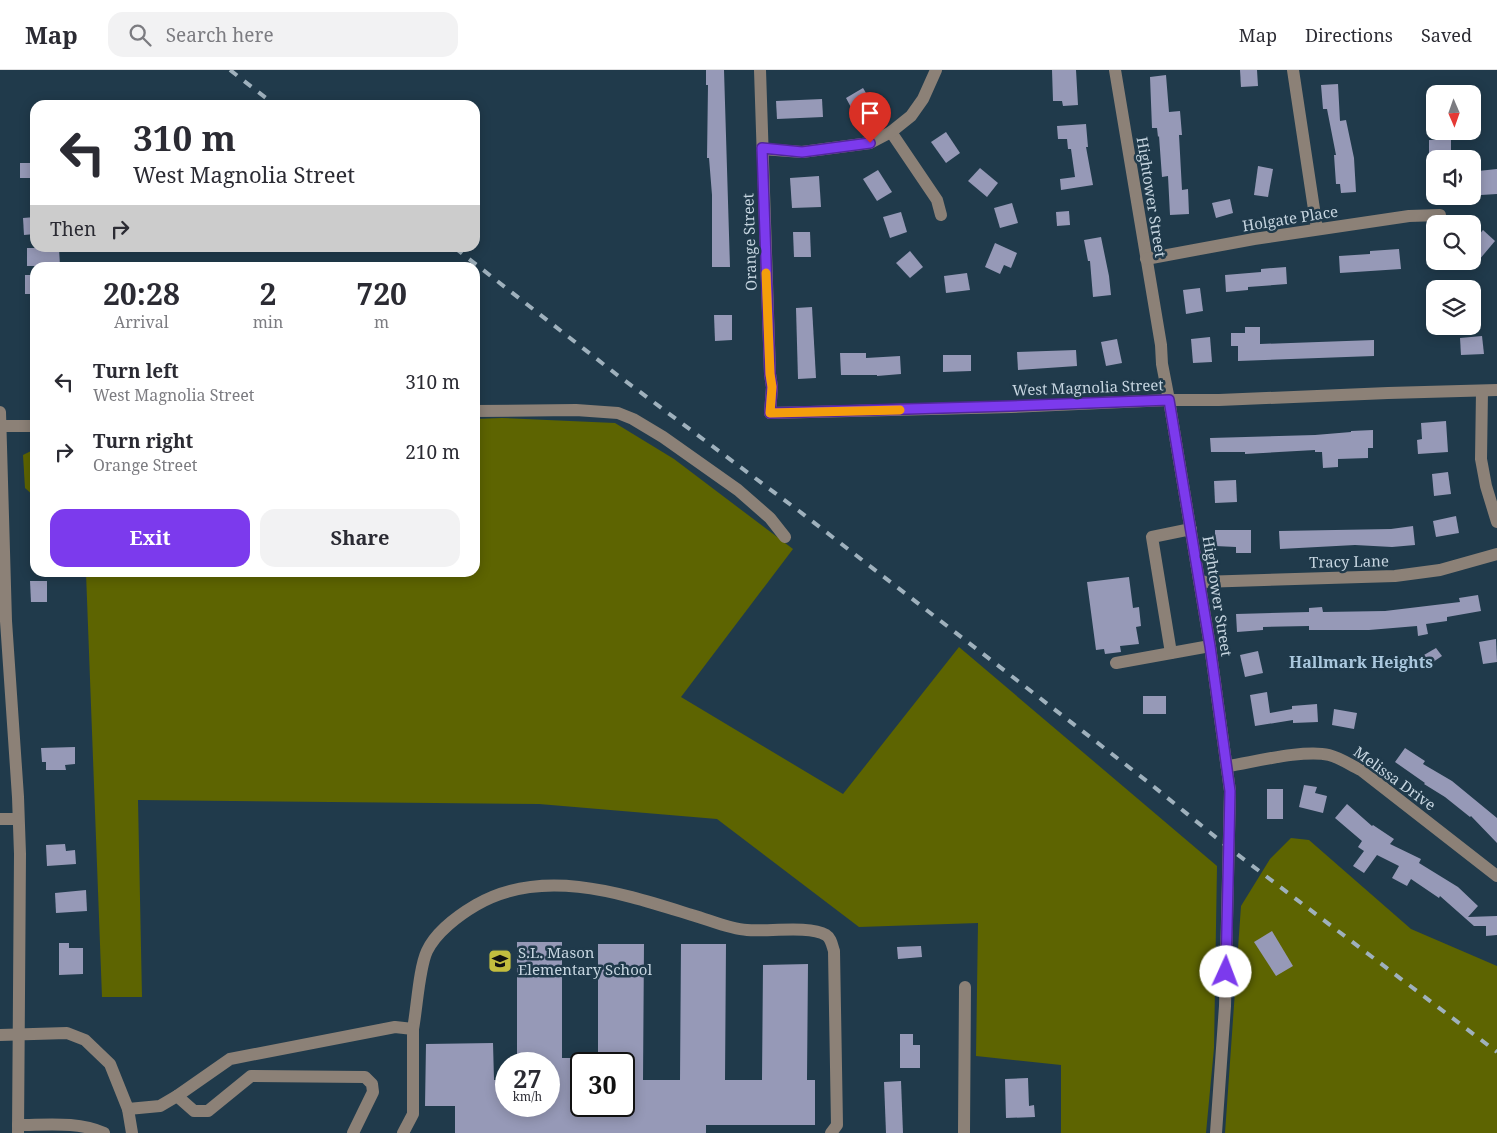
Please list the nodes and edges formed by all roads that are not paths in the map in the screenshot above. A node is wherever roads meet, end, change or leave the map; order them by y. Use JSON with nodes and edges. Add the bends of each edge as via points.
{"nodes":[{"id":1,"x":760,"y":70,"type":"edge"},
{"id":2,"x":936,"y":70,"type":"edge"},
{"id":3,"x":1115,"y":70,"type":"edge"},
{"id":4,"x":1293,"y":70,"type":"edge"},
{"id":5,"x":891,"y":132,"type":"junction"},
{"id":6,"x":762,"y":148,"type":"junction"},
{"id":7,"x":941,"y":215,"type":"dead end"},
{"id":8,"x":1426,"y":215,"type":"edge"},
{"id":9,"x":1318,"y":229,"type":"junction"},
{"id":10,"x":1146,"y":259,"type":"junction"},
{"id":11,"x":1497,"y":390,"type":"edge"},
{"id":12,"x":1482,"y":391,"type":"junction"},
{"id":13,"x":1169,"y":400,"type":"junction"},
{"id":14,"x":480,"y":411,"type":"edge"},
{"id":15,"x":0,"y":412,"type":"edge"},
{"id":16,"x":770,"y":413,"type":"joint"},
{"id":17,"x":0,"y":426,"type":"edge"},
{"id":18,"x":30,"y":426,"type":"edge"},
{"id":19,"x":1497,"y":522,"type":"edge"},
{"id":20,"x":1191,"y":529,"type":"junction"},
{"id":21,"x":785,"y":538,"type":"dead end"},
{"id":22,"x":1497,"y":554,"type":"edge"},
{"id":23,"x":1200,"y":582,"type":"junction"},
{"id":24,"x":3,"y":622,"type":"edge"},
{"id":25,"x":1210,"y":646,"type":"junction"},
{"id":26,"x":1171,"y":653,"type":"junction"},
{"id":27,"x":1116,"y":663,"type":"dead end"},
{"id":28,"x":1228,"y":766,"type":"junction"},
{"id":29,"x":0,"y":819,"type":"edge"},
{"id":30,"x":18,"y":819,"type":"junction"},
{"id":31,"x":1497,"y":876,"type":"edge"},
{"id":32,"x":965,"y":987,"type":"dead end"},
{"id":33,"x":413,"y":1029,"type":"junction"},
{"id":34,"x":0,"y":1035,"type":"edge"},
{"id":35,"x":18,"y":1035,"type":"junction"},
{"id":36,"x":177,"y":1096,"type":"junction"},
{"id":37,"x":128,"y":1109,"type":"junction"},
{"id":38,"x":18,"y":1129,"type":"edge"},
{"id":39,"x":104,"y":1133,"type":"edge"},
{"id":40,"x":132,"y":1133,"type":"edge"},
{"id":41,"x":353,"y":1133,"type":"edge"},
{"id":42,"x":403,"y":1133,"type":"edge"},
{"id":43,"x":831,"y":1133,"type":"edge"},
{"id":44,"x":964,"y":1133,"type":"edge"},
{"id":45,"x":1216,"y":1133,"type":"edge"}],
"edges":[{"from":1,"to":6,"type":"street","name":"Orange Street"},
{"from":2,"to":5,"type":"street","via":[[910,116]]},
{"from":3,"to":10,"type":"street","name":"Hightower Street"},
{"from":4,"to":9,"type":"street"},
{"from":5,"to":6,"type":"street","via":[[870,143],[837,148],[802,152]]},
{"from":5,"to":7,"type":"street","via":[[937,200]]},
{"from":6,"to":16,"type":"street","name":"Orange Street","via":[[772,387]]},
{"from":8,"to":9,"type":"street","name":"Holgate Place"},
{"from":9,"to":10,"type":"street","name":"Holgate Place"},
{"from":10,"to":13,"type":"street","name":"Hightower Street"},
{"from":11,"to":12,"type":"street","name":"West Magnolia Street"},
{"from":12,"to":13,"type":"street","name":"West Magnolia Street"},
{"from":12,"to":19,"type":"street","via":[[1481,459]]},
{"from":13,"to":16,"type":"street","name":"West Magnolia Street"},
{"from":13,"to":20,"type":"street","name":"Hightower Street"},
{"from":14,"to":21,"type":"street","via":[[618,413],[663,437],[738,490],[770,518]]},
{"from":15,"to":17,"type":"street"},
{"from":17,"to":18,"type":"street"},
{"from":17,"to":24,"type":"street"},
{"from":20,"to":23,"type":"street","name":"Hightower Street"},
{"from":20,"to":26,"type":"street","via":[[1152,537]]},
{"from":22,"to":23,"type":"street","name":"Tracy Lane","via":[[1440,570],[1395,576]]},
{"from":23,"to":25,"type":"street","name":"Hightower Street"},
{"from":24,"to":30,"type":"street"},
{"from":25,"to":26,"type":"street"},
{"from":25,"to":28,"type":"street","name":"Hightower Street"},
{"from":26,"to":27,"type":"street"},
{"from":28,"to":31,"type":"street","name":"Melissa Drive","via":[[1311,753],[1340,759],[1361,770]]},
{"from":28,"to":45,"type":"street","name":"Hightower Street","via":[[1231,812],[1225,1006]]},
{"from":29,"to":30,"type":"street"},
{"from":30,"to":35,"type":"street"},
{"from":32,"to":44,"type":"street"},
{"from":33,"to":36,"type":"street","via":[[395,1027],[230,1058]]},
{"from":33,"to":42,"type":"street","via":[[413,1114]]},
{"from":33,"to":43,"type":"street","via":[[427,950],[448,924],[469,909],[491,896],[521,888],[567,886],[621,893],[744,930],[818,932],[827,936],[834,951],[837,1126]]},
{"from":34,"to":35,"type":"street"},
{"from":35,"to":37,"type":"street","via":[[67,1033],[85,1040],[110,1064]]},
{"from":35,"to":38,"type":"street"},
{"from":36,"to":37,"type":"street","via":[[160,1106]]},
{"from":36,"to":41,"type":"street","via":[[194,1111],[208,1111],[251,1076],[365,1077],[372,1084],[373,1092]]},
{"from":37,"to":40,"type":"street"},
{"from":38,"to":39,"type":"street","via":[[81,1126]]}]}
